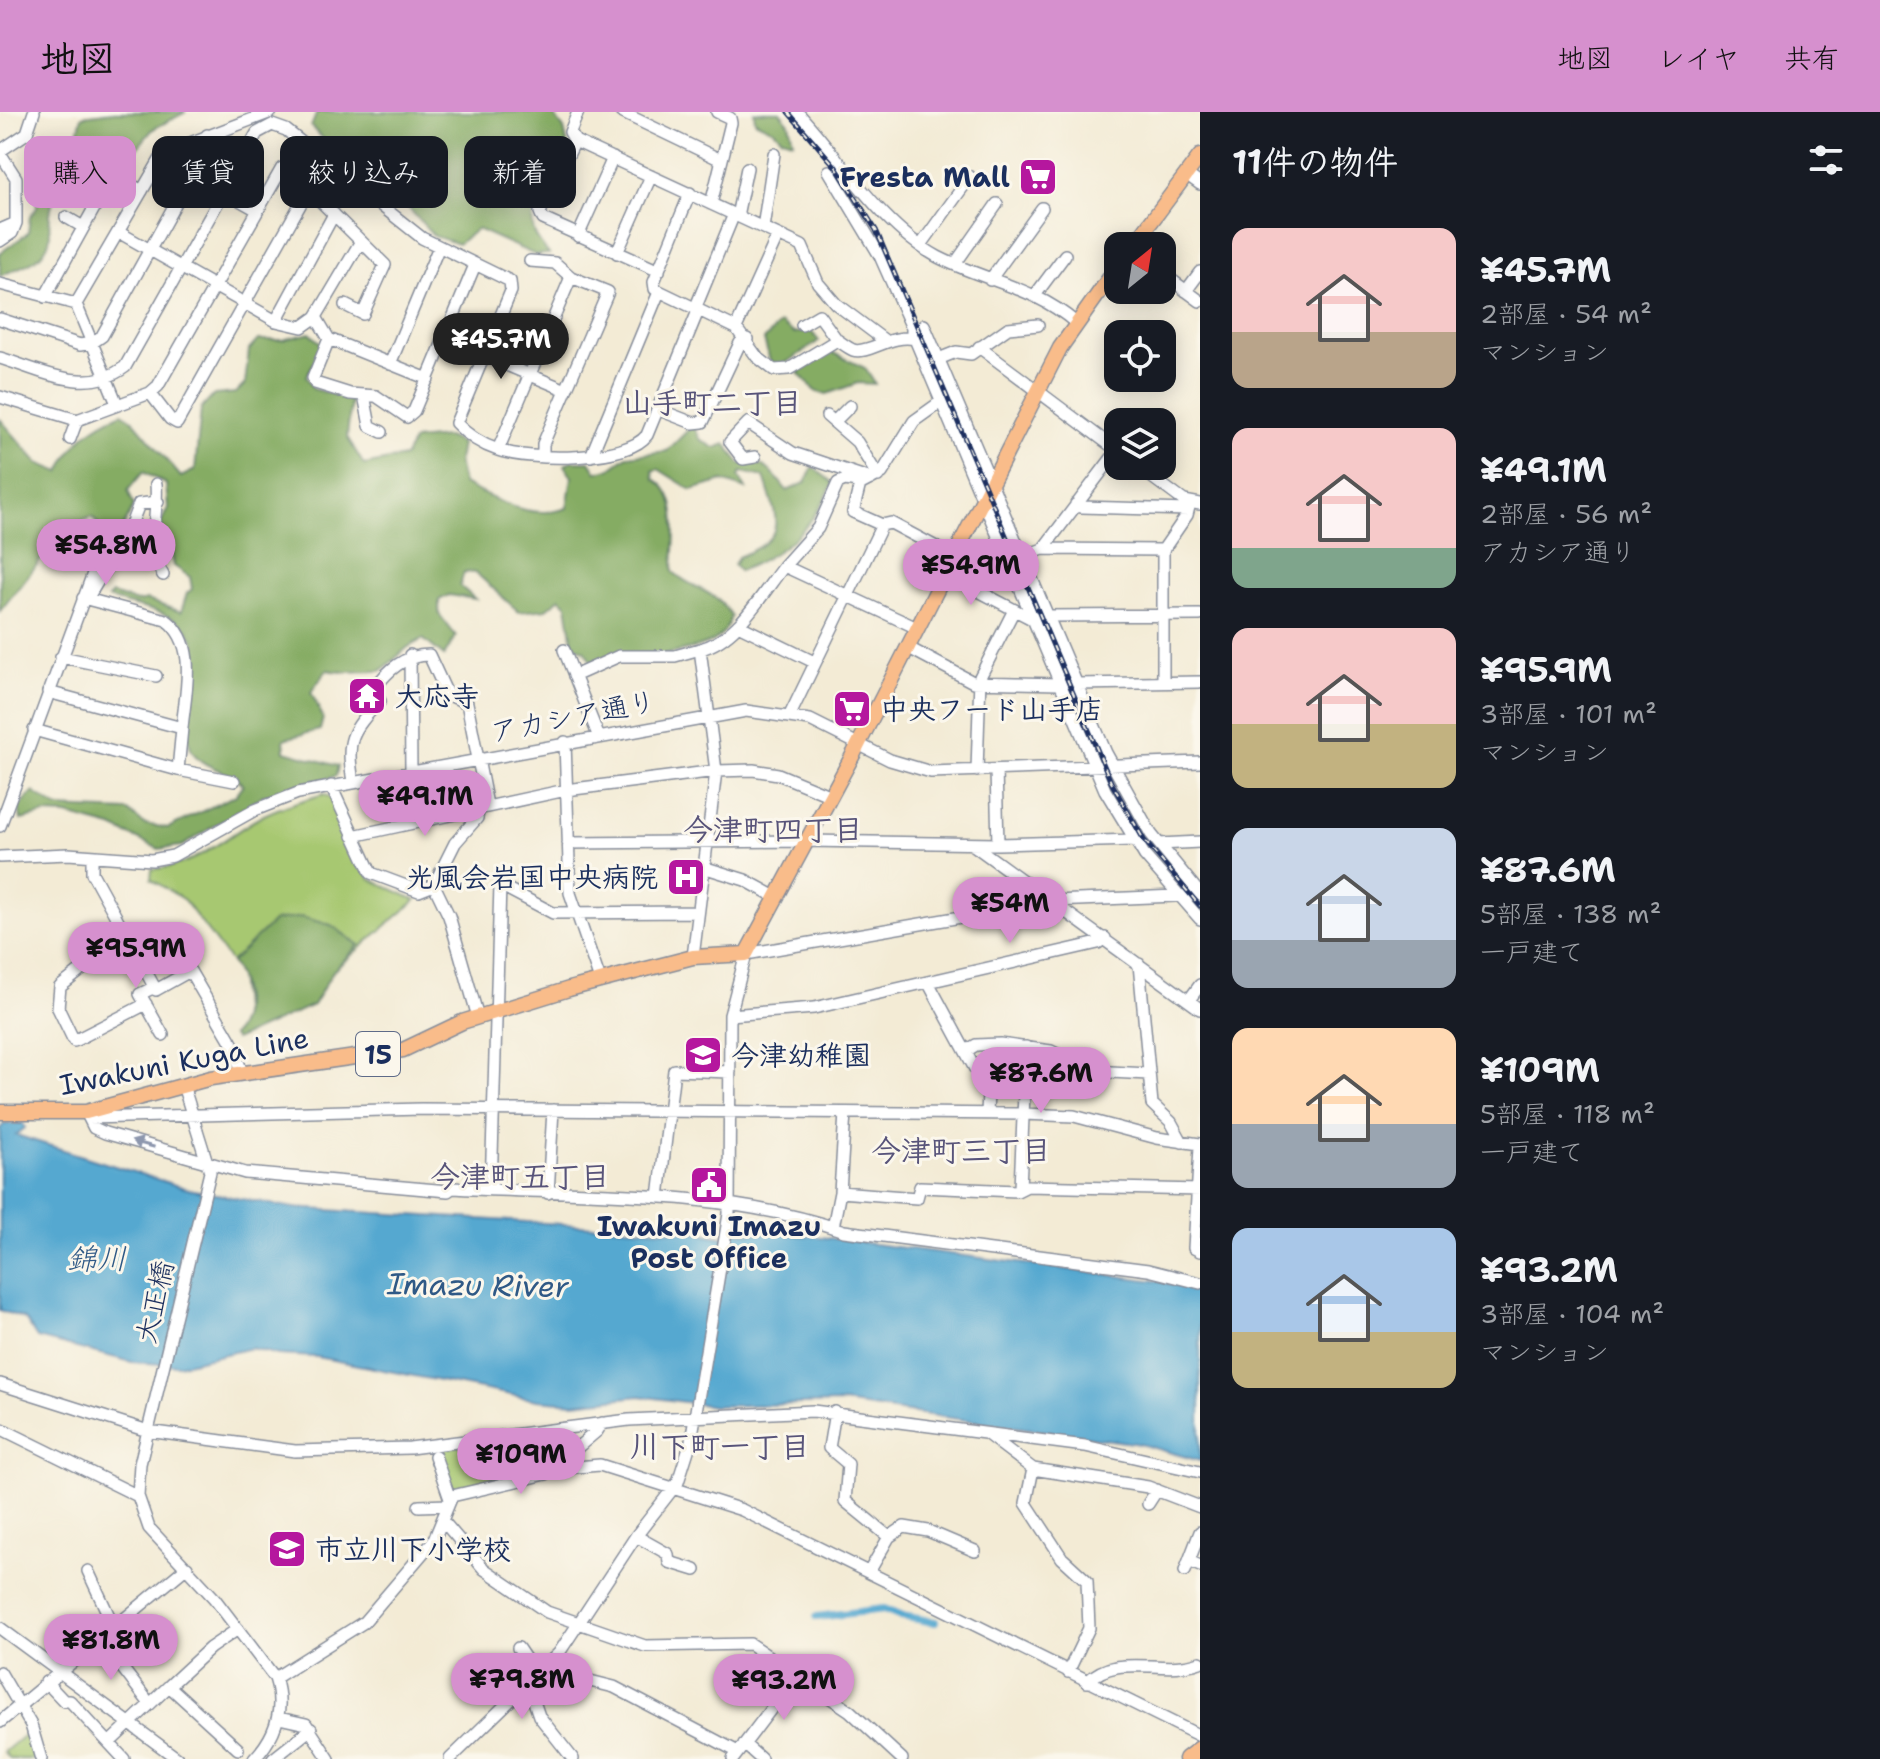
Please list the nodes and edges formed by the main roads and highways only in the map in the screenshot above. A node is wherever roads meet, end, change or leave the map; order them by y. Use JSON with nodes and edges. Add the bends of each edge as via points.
{"nodes":[{"id":1,"x":1200,"y":156,"type":"edge"},
{"id":2,"x":1143,"y":232,"type":"edge"},
{"id":3,"x":1104,"y":285,"type":"edge"},
{"id":4,"x":0,"y":1112,"type":"edge"},
{"id":5,"x":1200,"y":1749,"type":"edge"},
{"id":6,"x":1187,"y":1759,"type":"edge"}],
"edges":[{"from":1,"to":2,"type":"main road"},
{"from":3,"to":4,"type":"main road","name":"Iwakuni Kuga Line","number":"15","via":[[1038,391],[746,954],[693,957],[600,980],[478,1017],[403,1050],[183,1085],[87,1115]]},
{"from":5,"to":6,"type":"highway"}]}
